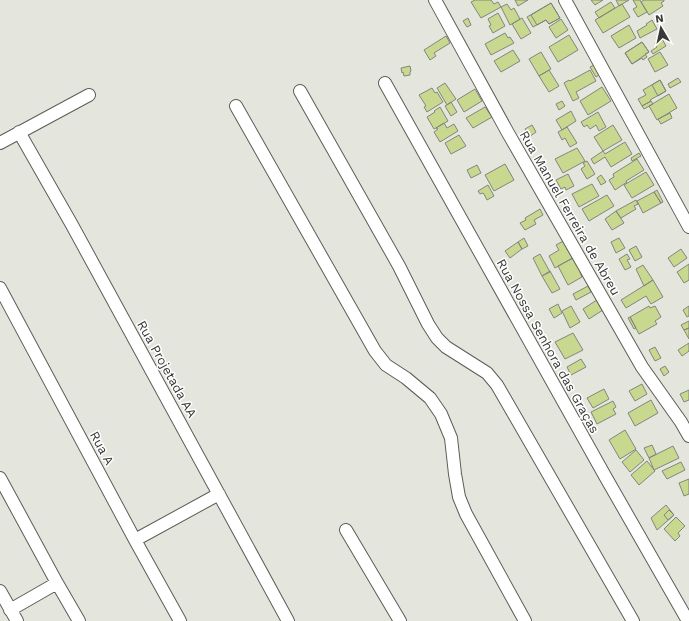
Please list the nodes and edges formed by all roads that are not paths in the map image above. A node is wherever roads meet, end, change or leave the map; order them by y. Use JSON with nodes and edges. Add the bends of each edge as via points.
{"nodes":[{"id":1,"x":435,"y":0,"type":"edge"},
{"id":2,"x":565,"y":0,"type":"edge"},
{"id":3,"x":386,"y":83,"type":"dead end"},
{"id":4,"x":300,"y":91,"type":"dead end"},
{"id":5,"x":89,"y":94,"type":"dead end"},
{"id":6,"x":236,"y":106,"type":"dead end"},
{"id":7,"x":19,"y":132,"type":"junction"},
{"id":8,"x":0,"y":144,"type":"edge"},
{"id":9,"x":689,"y":227,"type":"edge"},
{"id":10,"x":0,"y":288,"type":"edge"},
{"id":11,"x":685,"y":420,"type":"edge"},
{"id":12,"x":689,"y":436,"type":"edge"},
{"id":13,"x":0,"y":478,"type":"edge"},
{"id":14,"x":219,"y":494,"type":"junction"},
{"id":15,"x":346,"y":530,"type":"dead end"},
{"id":16,"x":135,"y":540,"type":"junction"},
{"id":17,"x":57,"y":583,"type":"junction"},
{"id":18,"x":0,"y":591,"type":"edge"},
{"id":19,"x":10,"y":610,"type":"junction"},
{"id":20,"x":17,"y":621,"type":"edge"},
{"id":21,"x":79,"y":621,"type":"edge"},
{"id":22,"x":180,"y":621,"type":"edge"},
{"id":23,"x":288,"y":621,"type":"edge"},
{"id":24,"x":400,"y":621,"type":"edge"},
{"id":25,"x":525,"y":621,"type":"edge"},
{"id":26,"x":633,"y":621,"type":"edge"},
{"id":27,"x":688,"y":621,"type":"edge"}],
"edges":[{"from":1,"to":11,"type":"street","name":"Rua Manuel Ferreira de Abreu","via":[[642,367]]},
{"from":2,"to":9,"type":"street"},
{"from":3,"to":27,"type":"street","name":"Rua Nossa Senhora das Graças"},
{"from":4,"to":26,"type":"street","via":[[399,266],[428,324],[446,347],[487,373],[497,385]]},
{"from":5,"to":7,"type":"street"},
{"from":6,"to":25,"type":"street","via":[[375,351],[386,365],[430,398],[440,414],[451,438],[459,497]]},
{"from":7,"to":8,"type":"street"},
{"from":7,"to":14,"type":"street","name":"Rua Projetada AA"},
{"from":10,"to":16,"type":"street","name":"Rua A"},
{"from":11,"to":12,"type":"street","name":"Rua Manuel Ferreira de Abreu"},
{"from":13,"to":17,"type":"street"},
{"from":14,"to":16,"type":"street"},
{"from":14,"to":23,"type":"street","name":"Rua Projetada AA"},
{"from":15,"to":24,"type":"street"},
{"from":16,"to":22,"type":"street","name":"Rua A"},
{"from":17,"to":19,"type":"street"},
{"from":17,"to":21,"type":"street"},
{"from":18,"to":19,"type":"street"},
{"from":19,"to":20,"type":"street"}]}
